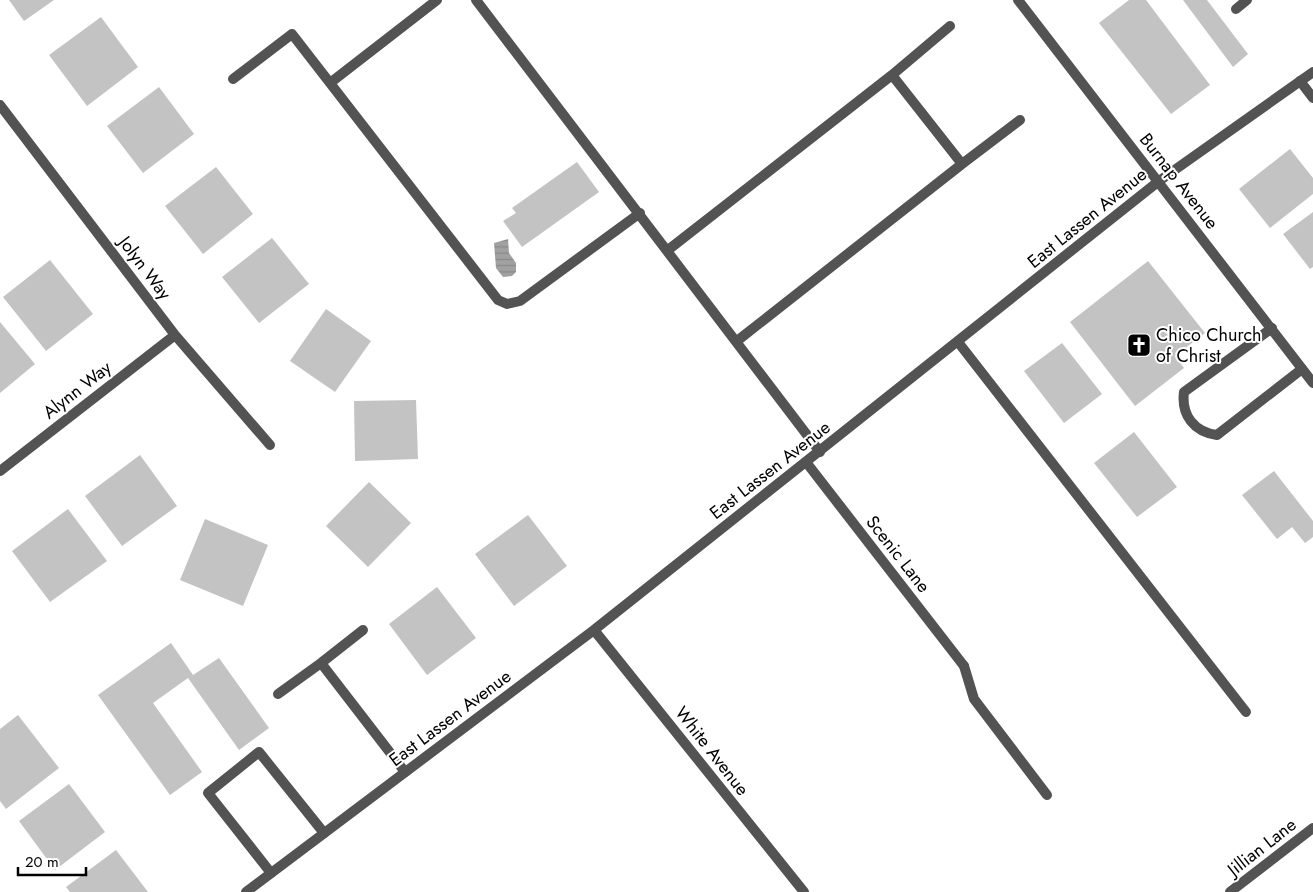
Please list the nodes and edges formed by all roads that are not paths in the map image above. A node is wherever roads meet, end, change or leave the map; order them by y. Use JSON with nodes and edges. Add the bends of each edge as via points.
{"nodes":[{"id":1,"x":437,"y":0,"type":"edge"},
{"id":2,"x":476,"y":0,"type":"edge"},
{"id":3,"x":1018,"y":0,"type":"edge"},
{"id":4,"x":1248,"y":0,"type":"edge"},
{"id":5,"x":1236,"y":9,"type":"dead end"},
{"id":6,"x":950,"y":26,"type":"dead end"},
{"id":7,"x":1313,"y":72,"type":"edge"},
{"id":8,"x":892,"y":74,"type":"junction"},
{"id":9,"x":233,"y":79,"type":"dead end"},
{"id":10,"x":1300,"y":81,"type":"junction"},
{"id":11,"x":330,"y":83,"type":"junction"},
{"id":12,"x":1313,"y":98,"type":"edge"},
{"id":13,"x":0,"y":105,"type":"edge"},
{"id":14,"x":1020,"y":120,"type":"dead end"},
{"id":15,"x":962,"y":164,"type":"junction"},
{"id":16,"x":1159,"y":181,"type":"junction"},
{"id":17,"x":640,"y":213,"type":"junction"},
{"id":18,"x":668,"y":250,"type":"junction"},
{"id":19,"x":1272,"y":328,"type":"junction"},
{"id":20,"x":175,"y":335,"type":"junction"},
{"id":21,"x":737,"y":341,"type":"junction"},
{"id":22,"x":958,"y":342,"type":"junction"},
{"id":23,"x":1302,"y":369,"type":"junction"},
{"id":24,"x":1313,"y":383,"type":"edge"},
{"id":25,"x":270,"y":446,"type":"dead end"},
{"id":26,"x":820,"y":452,"type":"junction"},
{"id":27,"x":806,"y":462,"type":"junction"},
{"id":28,"x":0,"y":471,"type":"edge"},
{"id":29,"x":364,"y":630,"type":"dead end"},
{"id":30,"x":594,"y":630,"type":"junction"},
{"id":31,"x":321,"y":663,"type":"junction"},
{"id":32,"x":278,"y":694,"type":"dead end"},
{"id":33,"x":1246,"y":712,"type":"dead end"},
{"id":34,"x":405,"y":772,"type":"junction"},
{"id":35,"x":1047,"y":795,"type":"dead end"},
{"id":36,"x":1313,"y":828,"type":"edge"},
{"id":37,"x":324,"y":833,"type":"junction"},
{"id":38,"x":270,"y":873,"type":"junction"},
{"id":39,"x":246,"y":892,"type":"edge"},
{"id":40,"x":804,"y":892,"type":"edge"},
{"id":41,"x":1230,"y":892,"type":"edge"}],
"edges":[{"from":1,"to":11,"type":"street"},
{"from":2,"to":17,"type":"street"},
{"from":3,"to":16,"type":"street","name":"Burnap Avenue"},
{"from":4,"to":5,"type":"street"},
{"from":6,"to":8,"type":"street"},
{"from":7,"to":10,"type":"street","name":"East Lassen Avenue"},
{"from":8,"to":15,"type":"street"},
{"from":8,"to":18,"type":"street"},
{"from":9,"to":11,"type":"street","via":[[292,34]]},
{"from":10,"to":12,"type":"street"},
{"from":10,"to":16,"type":"street","name":"East Lassen Avenue"},
{"from":11,"to":17,"type":"street","via":[[498,300],[507,304],[520,301]]},
{"from":13,"to":20,"type":"street","name":"Jolyn Way"},
{"from":14,"to":15,"type":"street"},
{"from":15,"to":21,"type":"street"},
{"from":16,"to":19,"type":"street","name":"Burnap Avenue"},
{"from":16,"to":22,"type":"street","name":"East Lassen Avenue"},
{"from":17,"to":18,"type":"street"},
{"from":18,"to":21,"type":"street"},
{"from":19,"to":23,"type":"street","name":"Burnap Avenue"},
{"from":19,"to":23,"type":"street","via":[[1184,392],[1184,409],[1193,425],[1208,434],[1217,435]]},
{"from":20,"to":25,"type":"street","name":"Jolyn Way"},
{"from":20,"to":28,"type":"street","name":"Alynn Way"},
{"from":21,"to":26,"type":"street"},
{"from":22,"to":26,"type":"street","name":"East Lassen Avenue"},
{"from":22,"to":33,"type":"street"},
{"from":23,"to":24,"type":"street","name":"Burnap Avenue"},
{"from":26,"to":27,"type":"street","name":"East Lassen Avenue"},
{"from":27,"to":30,"type":"street","name":"East Lassen Avenue"},
{"from":27,"to":35,"type":"street","name":"Scenic Lane","via":[[964,666],[974,699]]},
{"from":29,"to":31,"type":"street"},
{"from":30,"to":34,"type":"street","name":"East Lassen Avenue"},
{"from":30,"to":40,"type":"street","name":"White Avenue"},
{"from":31,"to":32,"type":"street"},
{"from":31,"to":34,"type":"street"},
{"from":34,"to":37,"type":"street","name":"East Lassen Avenue"},
{"from":36,"to":41,"type":"street","name":"Jillian Lane"},
{"from":37,"to":38,"type":"street","name":"East Lassen Avenue"},
{"from":37,"to":38,"type":"street","via":[[259,752],[208,793]]},
{"from":38,"to":39,"type":"street","name":"East Lassen Avenue"}]}
